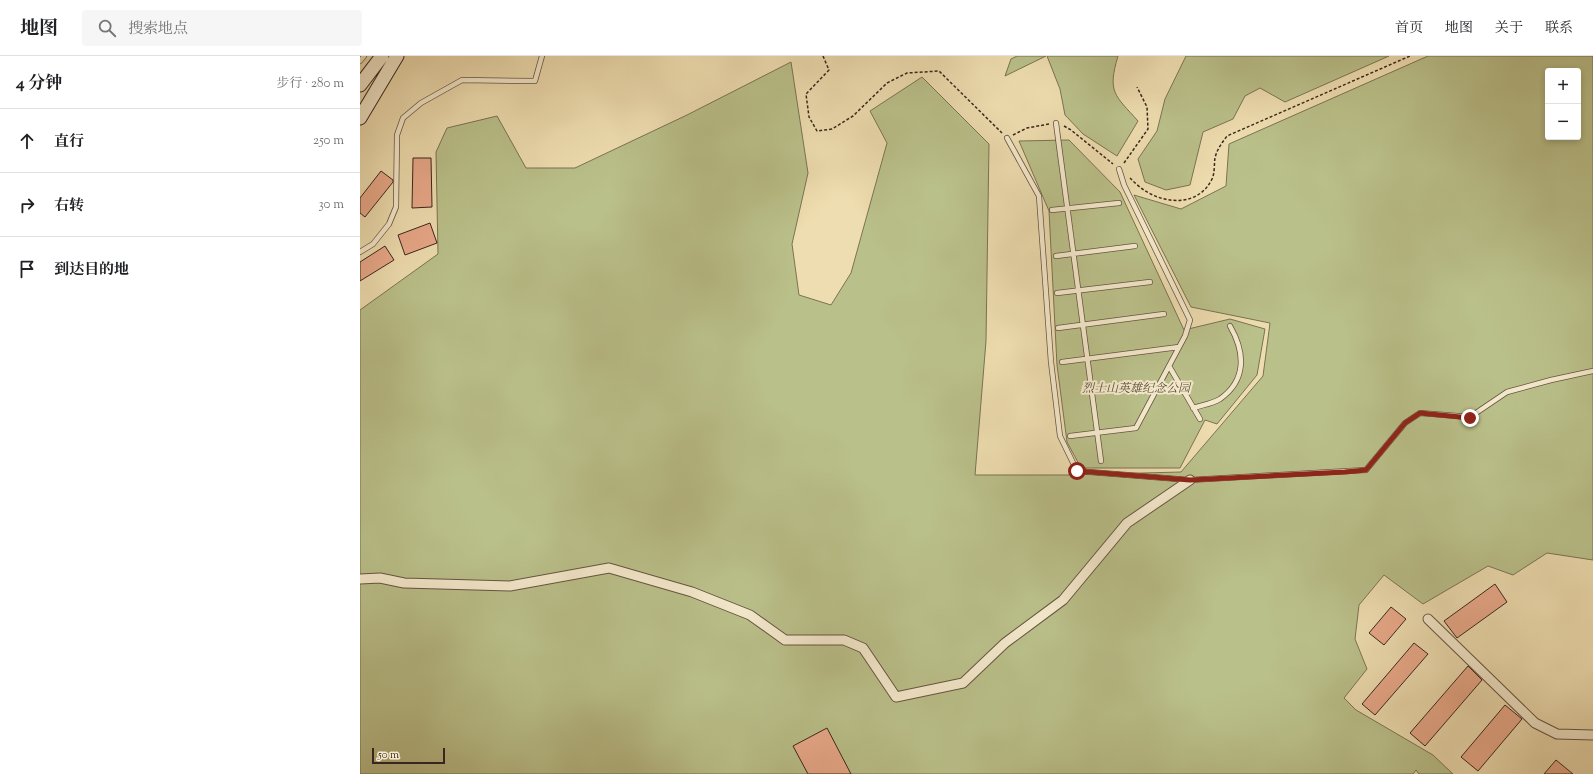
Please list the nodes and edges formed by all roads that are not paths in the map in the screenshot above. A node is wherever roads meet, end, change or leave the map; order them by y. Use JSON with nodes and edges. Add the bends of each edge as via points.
{"nodes":[{"id":1,"x":364,"y":56,"type":"edge"},
{"id":2,"x":382,"y":56,"type":"edge"},
{"id":3,"x":397,"y":56,"type":"edge"},
{"id":4,"x":542,"y":56,"type":"edge"},
{"id":5,"x":360,"y":61,"type":"edge"},
{"id":6,"x":360,"y":85,"type":"edge"},
{"id":7,"x":360,"y":118,"type":"edge"},
{"id":8,"x":1056,"y":123,"type":"road end"},
{"id":9,"x":1007,"y":138,"type":"road end"},
{"id":10,"x":1119,"y":169,"type":"road end"},
{"id":11,"x":1118,"y":203,"type":"dead end"},
{"id":12,"x":1068,"y":208,"type":"junction"},
{"id":13,"x":1052,"y":210,"type":"dead end"},
{"id":14,"x":1135,"y":246,"type":"dead end"},
{"id":15,"x":360,"y":252,"type":"edge"},
{"id":16,"x":1074,"y":254,"type":"junction"},
{"id":17,"x":1056,"y":256,"type":"dead end"},
{"id":18,"x":1150,"y":282,"type":"dead end"},
{"id":19,"x":1079,"y":290,"type":"junction"},
{"id":20,"x":1057,"y":293,"type":"dead end"},
{"id":21,"x":1164,"y":314,"type":"dead end"},
{"id":22,"x":1084,"y":324,"type":"junction"},
{"id":23,"x":1230,"y":326,"type":"dead end"},
{"id":24,"x":1058,"y":328,"type":"dead end"},
{"id":25,"x":1179,"y":347,"type":"junction"},
{"id":26,"x":1088,"y":359,"type":"junction"},
{"id":27,"x":1062,"y":362,"type":"dead end"},
{"id":28,"x":1169,"y":366,"type":"junction"},
{"id":29,"x":1593,"y":372,"type":"edge"},
{"id":30,"x":1193,"y":408,"type":"junction"},
{"id":31,"x":1200,"y":419,"type":"dead end"},
{"id":32,"x":1098,"y":433,"type":"junction"},
{"id":33,"x":1070,"y":436,"type":"dead end"},
{"id":34,"x":1101,"y":461,"type":"dead end"},
{"id":35,"x":1190,"y":480,"type":"junction"},
{"id":36,"x":360,"y":580,"type":"edge"},
{"id":37,"x":1428,"y":619,"type":"dead end"},
{"id":38,"x":1593,"y":735,"type":"edge"}],
"edges":[{"from":1,"to":5,"type":"lane"},
{"from":2,"to":6,"type":"main road"},
{"from":3,"to":7,"type":"main road"},
{"from":4,"to":15,"type":"lane","via":[[535,81],[462,80],[421,103],[403,118],[397,136],[396,207],[389,224],[373,244]]},
{"from":8,"to":12,"type":"lane"},
{"from":9,"to":35,"type":"lane","via":[[1039,196],[1051,362],[1060,436],[1077,471]]},
{"from":10,"to":25,"type":"lane","via":[[1124,185],[1190,320],[1186,336]]},
{"from":11,"to":12,"type":"lane"},
{"from":12,"to":13,"type":"lane"},
{"from":12,"to":16,"type":"lane"},
{"from":14,"to":16,"type":"lane"},
{"from":16,"to":17,"type":"lane"},
{"from":16,"to":19,"type":"lane"},
{"from":18,"to":19,"type":"lane"},
{"from":19,"to":20,"type":"lane"},
{"from":19,"to":22,"type":"lane"},
{"from":21,"to":22,"type":"lane"},
{"from":22,"to":24,"type":"lane"},
{"from":22,"to":26,"type":"lane"},
{"from":23,"to":30,"type":"lane","via":[[1240,350],[1239,377],[1232,388],[1219,399]]},
{"from":25,"to":26,"type":"lane"},
{"from":25,"to":28,"type":"lane"},
{"from":26,"to":27,"type":"lane"},
{"from":26,"to":32,"type":"lane"},
{"from":28,"to":30,"type":"lane"},
{"from":28,"to":32,"type":"lane","via":[[1136,428]]},
{"from":29,"to":35,"type":"lane","via":[[1507,392],[1470,418],[1420,413],[1405,423],[1366,470]]},
{"from":30,"to":31,"type":"lane"},
{"from":32,"to":33,"type":"lane"},
{"from":32,"to":34,"type":"lane"},
{"from":35,"to":36,"type":"street","via":[[1127,523],[1063,600],[1005,643],[963,683],[896,697],[863,648],[844,640],[785,640],[750,615],[692,592],[608,568],[510,586],[404,583],[380,578]]},
{"from":37,"to":38,"type":"street","via":[[1535,723],[1557,734]]}]}
